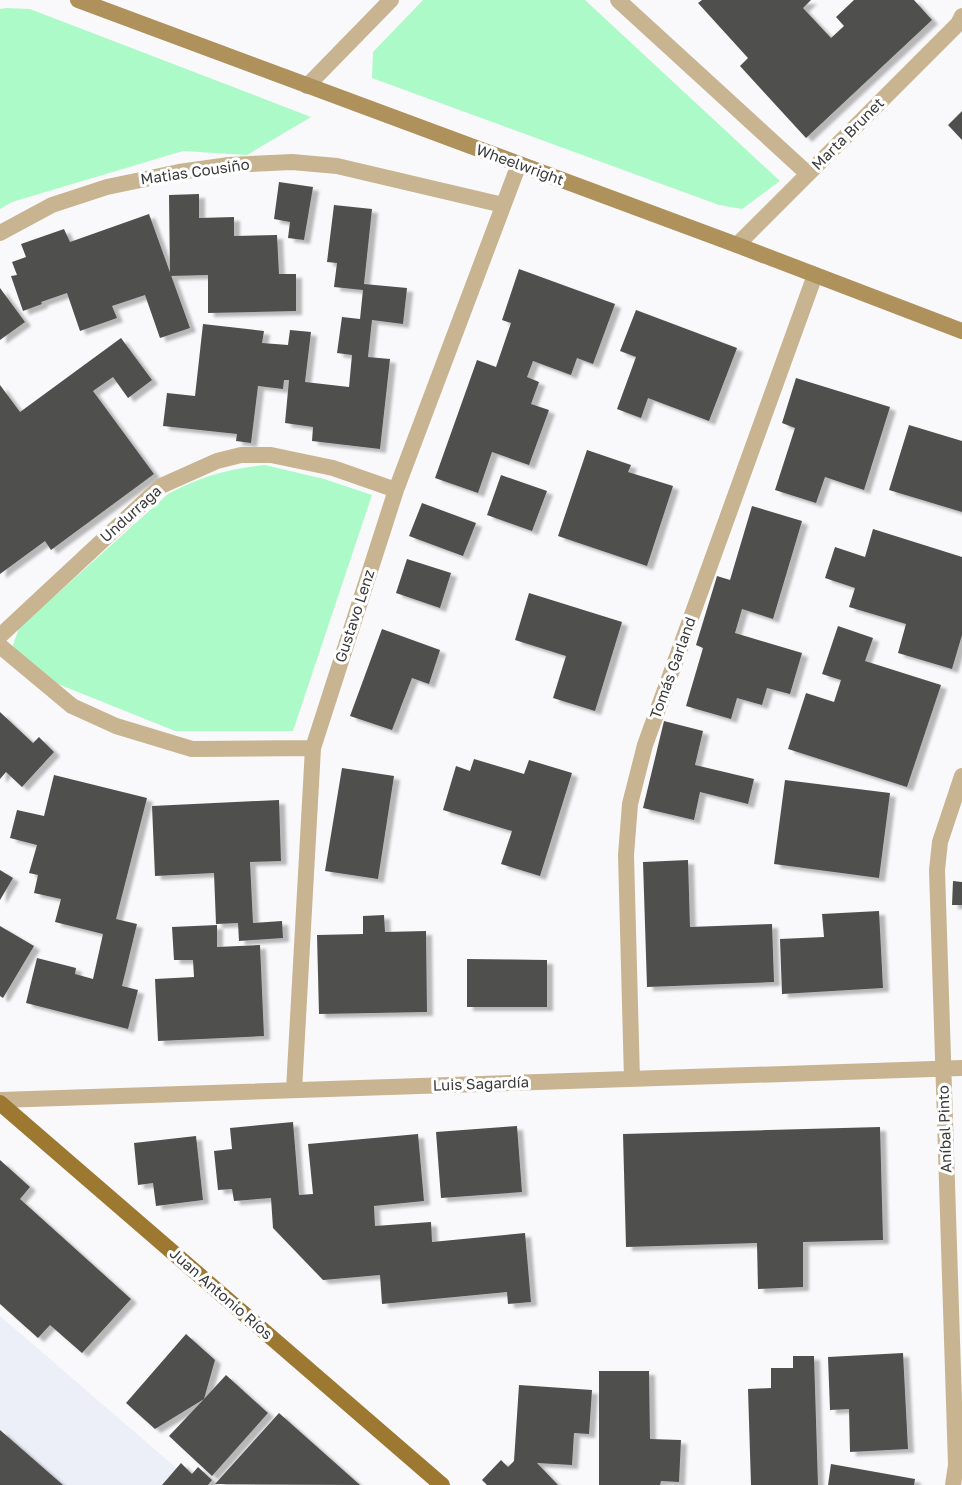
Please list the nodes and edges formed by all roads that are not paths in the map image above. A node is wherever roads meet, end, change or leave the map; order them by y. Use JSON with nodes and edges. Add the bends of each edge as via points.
{"nodes":[{"id":1,"x":78,"y":0,"type":"edge"},
{"id":2,"x":391,"y":0,"type":"edge"},
{"id":3,"x":618,"y":0,"type":"edge"},
{"id":4,"x":960,"y":20,"type":"edge"},
{"id":5,"x":307,"y":86,"type":"junction"},
{"id":6,"x":519,"y":164,"type":"junction"},
{"id":7,"x":808,"y":174,"type":"junction"},
{"id":8,"x":503,"y":205,"type":"junction"},
{"id":9,"x":0,"y":233,"type":"edge"},
{"id":10,"x":737,"y":245,"type":"junction"},
{"id":11,"x":815,"y":275,"type":"junction"},
{"id":12,"x":962,"y":331,"type":"edge"},
{"id":13,"x":396,"y":490,"type":"junction"},
{"id":14,"x":0,"y":636,"type":"edge"},
{"id":15,"x":0,"y":646,"type":"edge"},
{"id":16,"x":313,"y":748,"type":"junction"},
{"id":17,"x":962,"y":776,"type":"edge"},
{"id":18,"x":962,"y":1068,"type":"edge"},
{"id":19,"x":943,"y":1069,"type":"junction"},
{"id":20,"x":632,"y":1079,"type":"junction"},
{"id":21,"x":294,"y":1090,"type":"junction"},
{"id":22,"x":0,"y":1101,"type":"edge"},
{"id":23,"x":959,"y":1468,"type":"edge"},
{"id":24,"x":441,"y":1485,"type":"edge"},
{"id":25,"x":952,"y":1485,"type":"edge"}],
"edges":[{"from":1,"to":5,"type":"main road","name":"Wheelwright"},
{"from":2,"to":5,"type":"street"},
{"from":3,"to":7,"type":"street"},
{"from":4,"to":7,"type":"street","name":"Marta Brunet"},
{"from":5,"to":6,"type":"main road","name":"Wheelwright"},
{"from":6,"to":8,"type":"street","name":"Gustavo Lenz"},
{"from":6,"to":10,"type":"main road","name":"Wheelwright"},
{"from":7,"to":10,"type":"street","name":"Marta Brunet"},
{"from":8,"to":9,"type":"street","name":"Matias Cousiño","via":[[337,165],[229,165],[107,187],[52,206]]},
{"from":8,"to":13,"type":"street","name":"Gustavo Lenz"},
{"from":10,"to":11,"type":"main road","name":"Wheelwright"},
{"from":11,"to":12,"type":"main road","name":"Wheelwright"},
{"from":11,"to":20,"type":"street","name":"Tomás Garland","via":[[636,774],[626,855]]},
{"from":13,"to":14,"type":"street","name":"Undurraga","via":[[333,468],[271,455],[242,455],[217,461],[161,486]]},
{"from":13,"to":16,"type":"street","name":"Gustavo Lenz"},
{"from":15,"to":16,"type":"street","via":[[72,706],[116,726],[192,749]]},
{"from":16,"to":21,"type":"street","name":"Gustavo Lenz"},
{"from":17,"to":19,"type":"street","name":"Aníbal Pinto","via":[[940,842],[937,870]]},
{"from":18,"to":19,"type":"street","name":"Luis Sagardía"},
{"from":19,"to":20,"type":"street","name":"Luis Sagardía"},
{"from":19,"to":23,"type":"street","name":"Aníbal Pinto"},
{"from":20,"to":21,"type":"street","name":"Luis Sagardía"},
{"from":21,"to":22,"type":"street","name":"Luis Sagardía"},
{"from":22,"to":24,"type":"main road","name":"Juan Antonio Ríos"},
{"from":23,"to":25,"type":"street","name":"Aníbal Pinto"}]}
